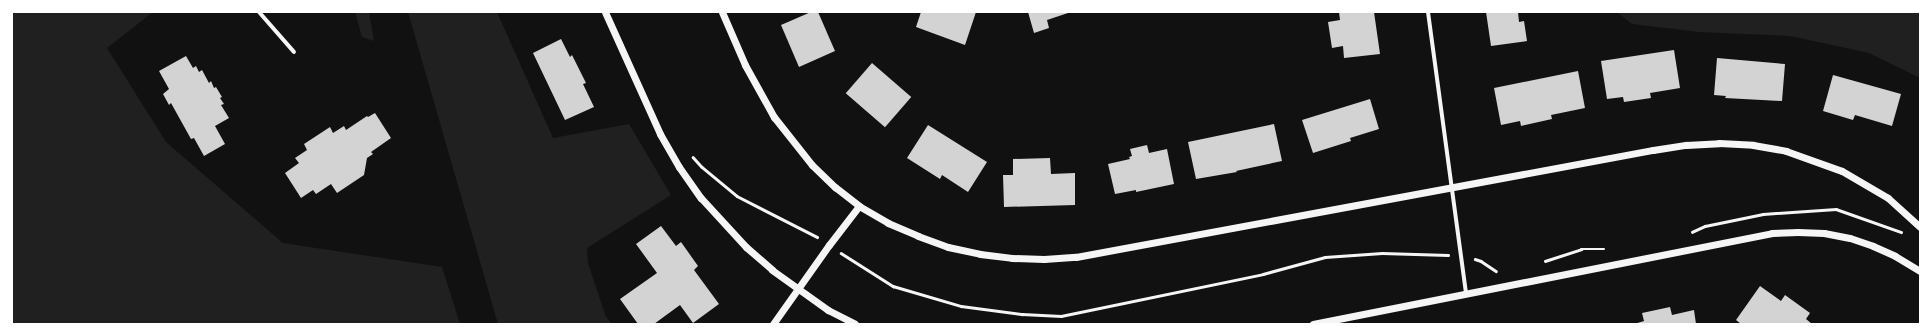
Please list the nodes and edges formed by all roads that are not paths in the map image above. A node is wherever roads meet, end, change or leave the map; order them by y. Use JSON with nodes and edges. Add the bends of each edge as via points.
{"nodes":[{"id":1,"x":259,"y":12,"type":"edge"},
{"id":2,"x":605,"y":12,"type":"edge"},
{"id":3,"x":722,"y":12,"type":"edge"},
{"id":4,"x":1428,"y":12,"type":"edge"},
{"id":5,"x":294,"y":52,"type":"dead end"},
{"id":6,"x":1452,"y":186,"type":"junction"},
{"id":7,"x":859,"y":206,"type":"junction"},
{"id":8,"x":1920,"y":227,"type":"edge"},
{"id":9,"x":1920,"y":271,"type":"edge"},
{"id":10,"x":798,"y":290,"type":"junction"},
{"id":11,"x":1466,"y":294,"type":"junction"},
{"id":12,"x":773,"y":324,"type":"edge"},
{"id":13,"x":855,"y":324,"type":"edge"},
{"id":14,"x":1313,"y":324,"type":"edge"}],
"edges":[{"from":1,"to":5,"type":"street"},
{"from":2,"to":10,"type":"street","via":[[660,134],[679,167],[701,198],[746,248]]},
{"from":3,"to":7,"type":"street","via":[[745,65],[774,117],[812,165]]},
{"from":4,"to":6,"type":"street"},
{"from":6,"to":7,"type":"street","via":[[1084,255],[1044,259],[999,256],[948,247],[888,223]]},
{"from":6,"to":8,"type":"street","via":[[1686,145],[1752,145],[1786,151],[1842,171],[1888,198]]},
{"from":6,"to":11,"type":"street"},
{"from":7,"to":10,"type":"street"},
{"from":9,"to":11,"type":"street","via":[[1896,256],[1868,244],[1824,233],[1772,233]]},
{"from":10,"to":12,"type":"street"},
{"from":10,"to":13,"type":"street"},
{"from":11,"to":14,"type":"street"}]}
